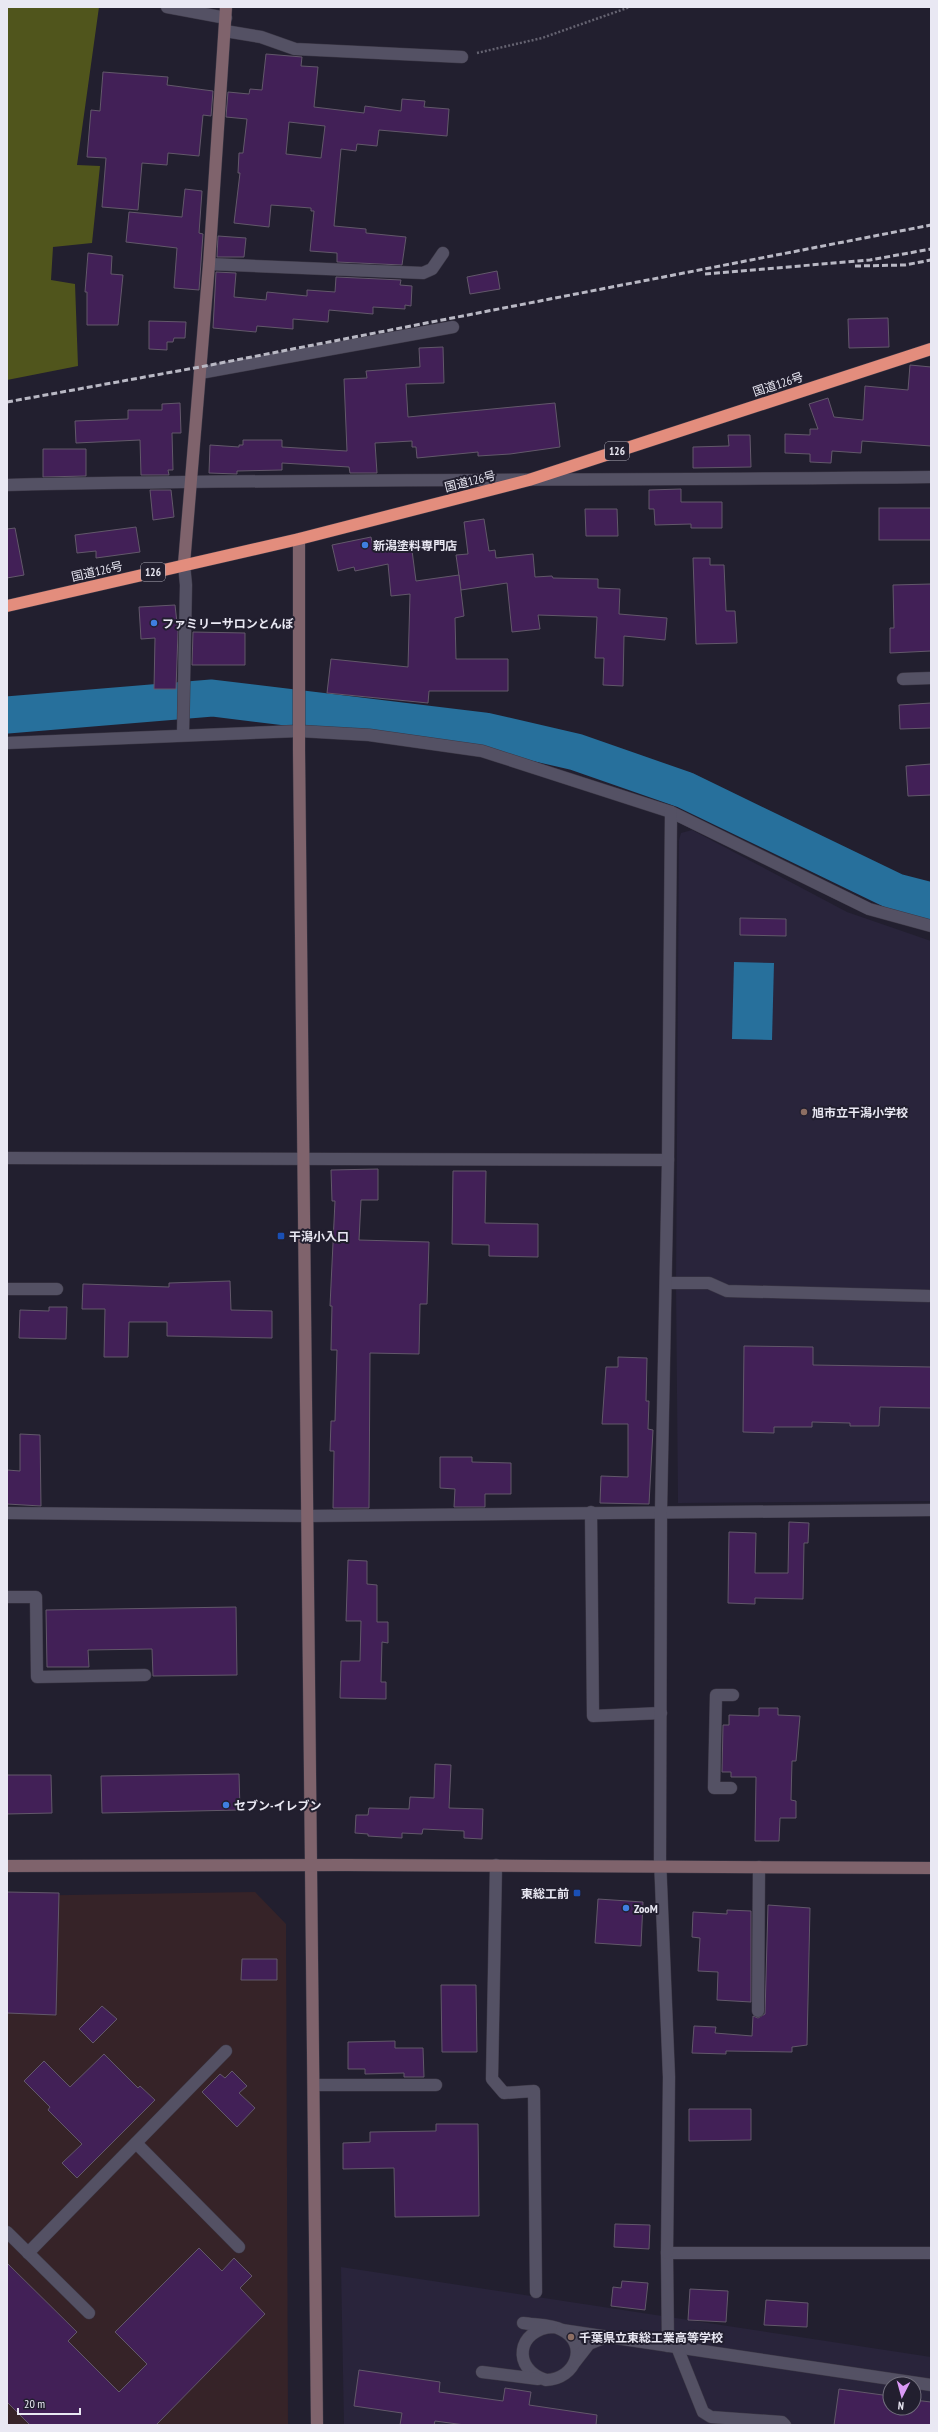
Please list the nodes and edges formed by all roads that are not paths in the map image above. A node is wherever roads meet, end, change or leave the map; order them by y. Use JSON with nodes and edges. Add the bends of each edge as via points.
{"nodes":[{"id":1,"x":167,"y":7,"type":"edge"},
{"id":2,"x":226,"y":12,"type":"edge"},
{"id":3,"x":225,"y":31,"type":"junction"},
{"id":4,"x":462,"y":57,"type":"road end"},
{"id":5,"x":443,"y":253,"type":"dead end"},
{"id":6,"x":209,"y":264,"type":"junction"},
{"id":7,"x":453,"y":327,"type":"dead end"},
{"id":8,"x":931,"y":349,"type":"edge"},
{"id":9,"x":200,"y":373,"type":"junction"},
{"id":10,"x":931,"y":477,"type":"edge"},
{"id":11,"x":529,"y":480,"type":"junction"},
{"id":12,"x":190,"y":481,"type":"junction"},
{"id":13,"x":7,"y":485,"type":"edge"},
{"id":14,"x":299,"y":538,"type":"junction"},
{"id":15,"x":184,"y":564,"type":"junction"},
{"id":16,"x":7,"y":606,"type":"edge"},
{"id":17,"x":931,"y":678,"type":"edge"},
{"id":18,"x":903,"y":679,"type":"dead end"},
{"id":19,"x":299,"y":730,"type":"junction"},
{"id":20,"x":183,"y":734,"type":"junction"},
{"id":21,"x":7,"y":743,"type":"edge"},
{"id":22,"x":671,"y":812,"type":"junction"},
{"id":23,"x":931,"y":926,"type":"edge"},
{"id":24,"x":7,"y":1158,"type":"edge"},
{"id":25,"x":305,"y":1159,"type":"junction"},
{"id":26,"x":668,"y":1160,"type":"junction"},
{"id":27,"x":666,"y":1283,"type":"junction"},
{"id":28,"x":7,"y":1289,"type":"edge"},
{"id":29,"x":57,"y":1289,"type":"dead end"},
{"id":30,"x":929,"y":1296,"type":"dead end"},
{"id":31,"x":931,"y":1510,"type":"edge"},
{"id":32,"x":661,"y":1511,"type":"junction"},
{"id":33,"x":591,"y":1512,"type":"junction"},
{"id":34,"x":7,"y":1513,"type":"edge"},
{"id":35,"x":307,"y":1516,"type":"junction"},
{"id":36,"x":7,"y":1597,"type":"edge"},
{"id":37,"x":145,"y":1675,"type":"dead end"},
{"id":38,"x":733,"y":1695,"type":"dead end"},
{"id":39,"x":661,"y":1713,"type":"junction"},
{"id":40,"x":731,"y":1788,"type":"dead end"},
{"id":41,"x":312,"y":1865,"type":"junction"},
{"id":42,"x":496,"y":1865,"type":"junction"},
{"id":43,"x":7,"y":1866,"type":"edge"},
{"id":44,"x":661,"y":1866,"type":"junction"},
{"id":45,"x":759,"y":1867,"type":"junction"},
{"id":46,"x":931,"y":1868,"type":"edge"},
{"id":47,"x":758,"y":2011,"type":"dead end"},
{"id":48,"x":226,"y":2051,"type":"dead end"},
{"id":49,"x":314,"y":2085,"type":"junction"},
{"id":50,"x":436,"y":2085,"type":"dead end"},
{"id":51,"x":136,"y":2143,"type":"junction"},
{"id":52,"x":7,"y":2232,"type":"edge"},
{"id":53,"x":239,"y":2247,"type":"dead end"},
{"id":54,"x":28,"y":2253,"type":"junction"},
{"id":55,"x":667,"y":2253,"type":"junction"},
{"id":56,"x":931,"y":2253,"type":"edge"},
{"id":57,"x":536,"y":2292,"type":"dead end"},
{"id":58,"x":89,"y":2313,"type":"dead end"},
{"id":59,"x":523,"y":2323,"type":"dead end"},
{"id":60,"x":558,"y":2329,"type":"junction"},
{"id":61,"x":607,"y":2337,"type":"junction"},
{"id":62,"x":672,"y":2346,"type":"junction"},
{"id":63,"x":575,"y":2362,"type":"junction"},
{"id":64,"x":482,"y":2372,"type":"dead end"},
{"id":65,"x":546,"y":2380,"type":"junction"},
{"id":66,"x":931,"y":2385,"type":"edge"},
{"id":67,"x":317,"y":2425,"type":"edge"},
{"id":68,"x":785,"y":2425,"type":"edge"}],
"edges":[{"from":1,"to":2,"type":"street"},
{"from":2,"to":3,"type":"street"},
{"from":3,"to":4,"type":"street","via":[[261,37],[295,49]]},
{"from":3,"to":6,"type":"street"},
{"from":5,"to":6,"type":"street","via":[[432,269],[423,273]]},
{"from":6,"to":9,"type":"street"},
{"from":7,"to":9,"type":"street"},
{"from":8,"to":11,"type":"highway","name":"国道126号","number":"126"},
{"from":9,"to":12,"type":"street"},
{"from":10,"to":11,"type":"street"},
{"from":11,"to":12,"type":"street"},
{"from":11,"to":14,"type":"highway","name":"国道126号","number":"126"},
{"from":12,"to":13,"type":"street"},
{"from":12,"to":15,"type":"street"},
{"from":14,"to":15,"type":"highway","name":"国道126号","number":"126"},
{"from":14,"to":19,"type":"street"},
{"from":15,"to":16,"type":"highway","name":"国道126号","number":"126"},
{"from":15,"to":20,"type":"street","via":[[186,584]]},
{"from":17,"to":18,"type":"street"},
{"from":19,"to":20,"type":"street"},
{"from":19,"to":22,"type":"street","via":[[369,735],[482,751]]},
{"from":19,"to":25,"type":"street"},
{"from":20,"to":21,"type":"street"},
{"from":22,"to":23,"type":"street","via":[[869,909]]},
{"from":22,"to":26,"type":"street"},
{"from":24,"to":25,"type":"street"},
{"from":25,"to":26,"type":"street"},
{"from":25,"to":35,"type":"street"},
{"from":26,"to":27,"type":"street"},
{"from":27,"to":30,"type":"street","via":[[709,1283],[727,1291]]},
{"from":27,"to":32,"type":"street"},
{"from":28,"to":29,"type":"street"},
{"from":31,"to":32,"type":"street"},
{"from":32,"to":33,"type":"street"},
{"from":32,"to":39,"type":"street"},
{"from":33,"to":35,"type":"street"},
{"from":33,"to":39,"type":"street","via":[[593,1716]]},
{"from":34,"to":35,"type":"street"},
{"from":35,"to":41,"type":"street"},
{"from":36,"to":37,"type":"street","via":[[36,1596],[37,1677]]},
{"from":38,"to":40,"type":"street","via":[[716,1695],[714,1788]]},
{"from":39,"to":44,"type":"street"},
{"from":41,"to":42,"type":"street"},
{"from":41,"to":43,"type":"street"},
{"from":41,"to":49,"type":"street"},
{"from":42,"to":44,"type":"street"},
{"from":42,"to":57,"type":"street","via":[[492,2079],[504,2093],[534,2091]]},
{"from":44,"to":45,"type":"street"},
{"from":44,"to":55,"type":"street","via":[[669,2077]]},
{"from":45,"to":46,"type":"street"},
{"from":45,"to":47,"type":"street"},
{"from":48,"to":51,"type":"street"},
{"from":49,"to":50,"type":"street"},
{"from":49,"to":67,"type":"street"},
{"from":51,"to":53,"type":"street"},
{"from":51,"to":54,"type":"street"},
{"from":52,"to":54,"type":"street"},
{"from":54,"to":58,"type":"street"},
{"from":55,"to":56,"type":"street"},
{"from":55,"to":62,"type":"street"},
{"from":59,"to":60,"type":"street"},
{"from":60,"to":61,"type":"street"},
{"from":60,"to":63,"type":"street","via":[[570,2336],[576,2353]]},
{"from":60,"to":65,"type":"street","via":[[535,2331],[524,2345],[522,2354],[529,2371]]},
{"from":61,"to":62,"type":"street"},
{"from":61,"to":63,"type":"street","via":[[589,2344]]},
{"from":62,"to":66,"type":"street"},
{"from":62,"to":68,"type":"street","via":[[703,2412],[712,2417],[782,2422]]},
{"from":63,"to":65,"type":"street","via":[[563,2377]]},
{"from":64,"to":65,"type":"street"}]}
